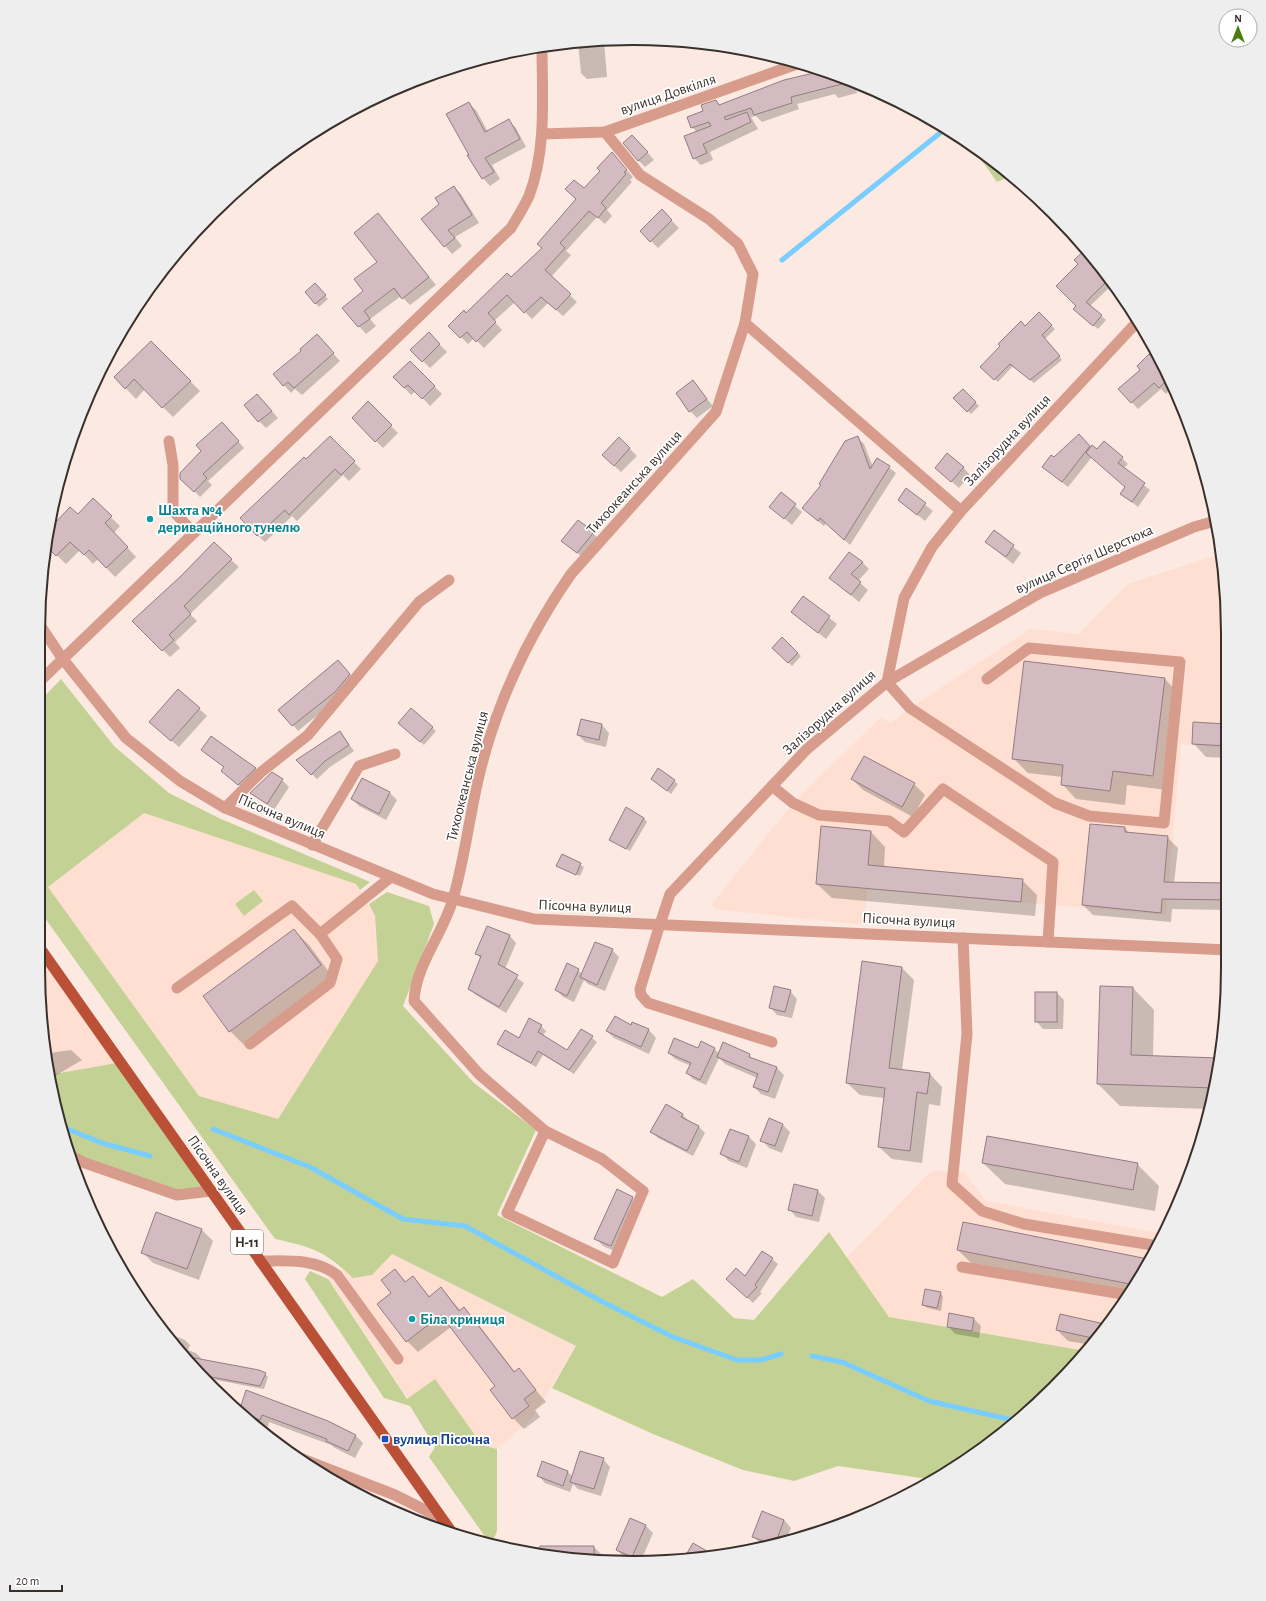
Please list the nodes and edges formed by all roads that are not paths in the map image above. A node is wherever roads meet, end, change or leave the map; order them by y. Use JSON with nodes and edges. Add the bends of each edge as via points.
{"nodes":[{"id":1,"x":542,"y":52,"type":"edge"},
{"id":2,"x":790,"y":67,"type":"edge"},
{"id":3,"x":605,"y":132,"type":"junction"},
{"id":4,"x":542,"y":134,"type":"junction"},
{"id":5,"x":745,"y":323,"type":"junction"},
{"id":6,"x":1134,"y":325,"type":"edge"},
{"id":7,"x":169,"y":441,"type":"dead end"},
{"id":8,"x":961,"y":511,"type":"junction"},
{"id":9,"x":1211,"y":522,"type":"edge"},
{"id":10,"x":193,"y":532,"type":"junction"},
{"id":11,"x":449,"y":580,"type":"dead end"},
{"id":12,"x":45,"y":633,"type":"edge"},
{"id":13,"x":62,"y":658,"type":"junction"},
{"id":14,"x":45,"y":676,"type":"edge"},
{"id":15,"x":987,"y":679,"type":"dead end"},
{"id":16,"x":887,"y":682,"type":"junction"},
{"id":17,"x":395,"y":754,"type":"dead end"},
{"id":18,"x":772,"y":786,"type":"junction"},
{"id":19,"x":225,"y":808,"type":"junction"},
{"id":20,"x":312,"y":845,"type":"junction"},
{"id":21,"x":391,"y":877,"type":"junction"},
{"id":22,"x":453,"y":900,"type":"junction"},
{"id":23,"x":660,"y":924,"type":"junction"},
{"id":24,"x":320,"y":934,"type":"junction"},
{"id":25,"x":963,"y":938,"type":"junction"},
{"id":26,"x":1048,"y":942,"type":"junction"},
{"id":27,"x":1221,"y":950,"type":"edge"},
{"id":28,"x":45,"y":955,"type":"edge"},
{"id":29,"x":178,"y":988,"type":"dead end"},
{"id":30,"x":772,"y":1042,"type":"dead end"},
{"id":31,"x":250,"y":1044,"type":"dead end"},
{"id":32,"x":545,"y":1131,"type":"junction"},
{"id":33,"x":77,"y":1159,"type":"edge"},
{"id":34,"x":211,"y":1191,"type":"junction"},
{"id":35,"x":1151,"y":1245,"type":"edge"},
{"id":36,"x":260,"y":1261,"type":"junction"},
{"id":37,"x":962,"y":1267,"type":"dead end"},
{"id":38,"x":1123,"y":1294,"type":"edge"},
{"id":39,"x":398,"y":1359,"type":"dead end"},
{"id":40,"x":322,"y":1467,"type":"edge"},
{"id":41,"x":439,"y":1517,"type":"junction"},
{"id":42,"x":439,"y":1523,"type":"edge"},
{"id":43,"x":446,"y":1526,"type":"edge"}],
"edges":[{"from":1,"to":4,"type":"street"},
{"from":2,"to":3,"type":"street","name":"вулиця Довкілля"},
{"from":3,"to":4,"type":"street","name":"вулиця Довкілля"},
{"from":3,"to":5,"type":"street","name":"Тихоокеанська вулиця","via":[[640,175],[709,219],[738,244],[753,274]]},
{"from":4,"to":10,"type":"street","via":[[529,195],[511,228]]},
{"from":5,"to":8,"type":"street"},
{"from":5,"to":22,"type":"street","name":"Тихоокеанська вулиця","via":[[716,412],[571,574],[553,600],[519,662],[498,712],[478,779]]},
{"from":6,"to":8,"type":"street","name":"Залізорудна вулиця"},
{"from":7,"to":10,"type":"street","via":[[173,465],[173,511]]},
{"from":8,"to":16,"type":"street","name":"Залізорудна вулиця","via":[[932,547],[904,598]]},
{"from":9,"to":16,"type":"street","name":"вулиця Сергія Шерстюка","via":[[1040,593]]},
{"from":10,"to":13,"type":"street"},
{"from":11,"to":19,"type":"street","via":[[419,602],[308,734],[260,773]]},
{"from":12,"to":13,"type":"street","name":"Пісочна вулиця"},
{"from":13,"to":14,"type":"street"},
{"from":13,"to":19,"type":"street","name":"Пісочна вулиця","via":[[126,738],[180,781]]},
{"from":15,"to":16,"type":"street","via":[[1029,648],[1180,662],[1164,823],[1089,816],[1055,803],[910,708]]},
{"from":16,"to":18,"type":"street","name":"Залізорудна вулиця","via":[[807,749]]},
{"from":17,"to":20,"type":"street","via":[[359,766]]},
{"from":18,"to":23,"type":"street","name":"Залізорудна вулиця","via":[[670,894]]},
{"from":18,"to":26,"type":"street","via":[[793,803],[820,815],[889,821],[904,832],[943,789],[1053,862]]},
{"from":19,"to":20,"type":"street","name":"Пісочна вулиця"},
{"from":20,"to":21,"type":"street","name":"Пісочна вулиця"},
{"from":21,"to":22,"type":"street","name":"Пісочна вулиця"},
{"from":21,"to":24,"type":"street"},
{"from":22,"to":23,"type":"street","name":"Пісочна вулиця","via":[[534,919]]},
{"from":22,"to":32,"type":"street","name":"Тихоокеанська вулиця","via":[[415,985],[414,1001],[479,1074]]},
{"from":23,"to":25,"type":"street","name":"Пісочна вулиця"},
{"from":23,"to":30,"type":"street","name":"Залізорудна вулиця","via":[[640,989],[648,1003]]},
{"from":24,"to":29,"type":"street","via":[[292,906]]},
{"from":24,"to":31,"type":"street","via":[[337,959],[330,983]]},
{"from":25,"to":26,"type":"street","name":"Пісочна вулиця"},
{"from":25,"to":35,"type":"street","via":[[967,1034],[952,1184],[982,1211],[1024,1224]]},
{"from":26,"to":27,"type":"street","name":"Пісочна вулиця"},
{"from":28,"to":34,"type":"main road","name":"Пісочна вулиця","number":"Н-11"},
{"from":32,"to":32,"type":"street","name":"Тихоокеанська вулиця","via":[[602,1159],[643,1191],[612,1263],[507,1213]]},
{"from":33,"to":34,"type":"street","via":[[177,1195]]},
{"from":34,"to":36,"type":"main road","name":"Пісочна вулиця","number":"Н-11"},
{"from":36,"to":39,"type":"street","via":[[302,1262],[319,1264],[329,1269],[337,1275]]},
{"from":36,"to":41,"type":"main road","name":"Пісочна вулиця","number":"Н-11"},
{"from":37,"to":38,"type":"street"},
{"from":40,"to":41,"type":"street","via":[[395,1495]]},
{"from":41,"to":42,"type":"street"},
{"from":41,"to":43,"type":"main road","name":"Пісочна вулиця","number":"Н-11"}]}
